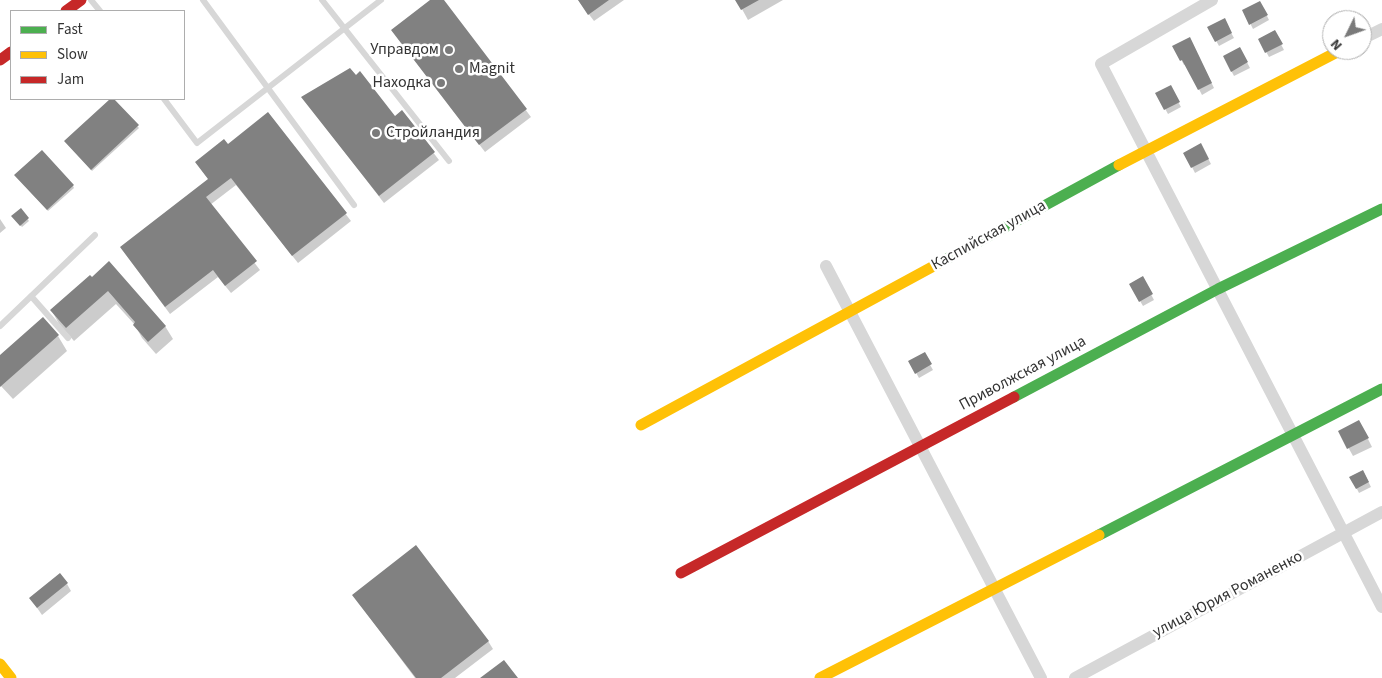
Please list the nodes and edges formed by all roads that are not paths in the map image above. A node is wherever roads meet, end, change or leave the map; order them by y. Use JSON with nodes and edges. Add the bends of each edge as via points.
{"nodes":[{"id":1,"x":81,"y":0,"type":"edge"},
{"id":2,"x":91,"y":0,"type":"edge"},
{"id":3,"x":203,"y":0,"type":"edge"},
{"id":4,"x":322,"y":0,"type":"edge"},
{"id":5,"x":381,"y":0,"type":"edge"},
{"id":6,"x":1212,"y":0,"type":"edge"},
{"id":7,"x":67,"y":10,"type":"edge"},
{"id":8,"x":99,"y":10,"type":"edge"},
{"id":9,"x":343,"y":29,"type":"junction"},
{"id":10,"x":1322,"y":59,"type":"edge"},
{"id":11,"x":268,"y":87,"type":"junction"},
{"id":12,"x":165,"y":100,"type":"edge"},
{"id":13,"x":1146,"y":150,"type":"junction"},
{"id":14,"x":449,"y":161,"type":"dead end"},
{"id":15,"x":354,"y":205,"type":"dead end"},
{"id":16,"x":1382,"y":209,"type":"edge"},
{"id":17,"x":95,"y":235,"type":"dead end"},
{"id":18,"x":826,"y":266,"type":"dead end"},
{"id":19,"x":1218,"y":289,"type":"junction"},
{"id":20,"x":31,"y":296,"type":"junction"},
{"id":21,"x":850,"y":311,"type":"junction"},
{"id":22,"x":0,"y":326,"type":"edge"},
{"id":23,"x":68,"y":338,"type":"dead end"},
{"id":24,"x":1382,"y":389,"type":"edge"},
{"id":25,"x":640,"y":425,"type":"dead end"},
{"id":26,"x":1293,"y":434,"type":"junction"},
{"id":27,"x":920,"y":446,"type":"junction"},
{"id":28,"x":1382,"y":512,"type":"edge"},
{"id":29,"x":1344,"y":532,"type":"junction"},
{"id":30,"x":681,"y":573,"type":"dead end"},
{"id":31,"x":994,"y":588,"type":"junction"},
{"id":32,"x":1382,"y":607,"type":"edge"},
{"id":33,"x":0,"y":664,"type":"edge"},
{"id":34,"x":12,"y":678,"type":"edge"},
{"id":35,"x":820,"y":678,"type":"edge"},
{"id":36,"x":1041,"y":678,"type":"edge"},
{"id":37,"x":1075,"y":678,"type":"edge"}],
"edges":[{"from":1,"to":7,"type":"street"},
{"from":2,"to":8,"type":"lane"},
{"from":3,"to":11,"type":"lane"},
{"from":4,"to":9,"type":"lane"},
{"from":5,"to":9,"type":"lane"},
{"from":6,"to":13,"type":"street","via":[[1101,64]]},
{"from":9,"to":11,"type":"lane"},
{"from":9,"to":14,"type":"lane"},
{"from":10,"to":13,"type":"street","name":"Каспийская улица"},
{"from":11,"to":12,"type":"lane","via":[[197,143]]},
{"from":11,"to":15,"type":"lane"},
{"from":13,"to":19,"type":"street"},
{"from":13,"to":21,"type":"street","name":"Каспийская улица"},
{"from":16,"to":19,"type":"street","name":"Приволжская улица"},
{"from":17,"to":20,"type":"lane"},
{"from":18,"to":21,"type":"street"},
{"from":19,"to":26,"type":"street"},
{"from":19,"to":27,"type":"street","name":"Приволжская улица"},
{"from":20,"to":22,"type":"lane"},
{"from":20,"to":23,"type":"lane"},
{"from":21,"to":25,"type":"street","name":"Каспийская улица"},
{"from":21,"to":27,"type":"street"},
{"from":24,"to":26,"type":"street"},
{"from":26,"to":29,"type":"street"},
{"from":26,"to":31,"type":"street"},
{"from":27,"to":30,"type":"street","name":"Приволжская улица"},
{"from":27,"to":31,"type":"street"},
{"from":28,"to":29,"type":"street","name":"улица Юрия Романенко"},
{"from":29,"to":32,"type":"street"},
{"from":29,"to":37,"type":"street","name":"улица Юрия Романенко"},
{"from":31,"to":35,"type":"street"},
{"from":31,"to":36,"type":"street"},
{"from":33,"to":34,"type":"street"}]}
